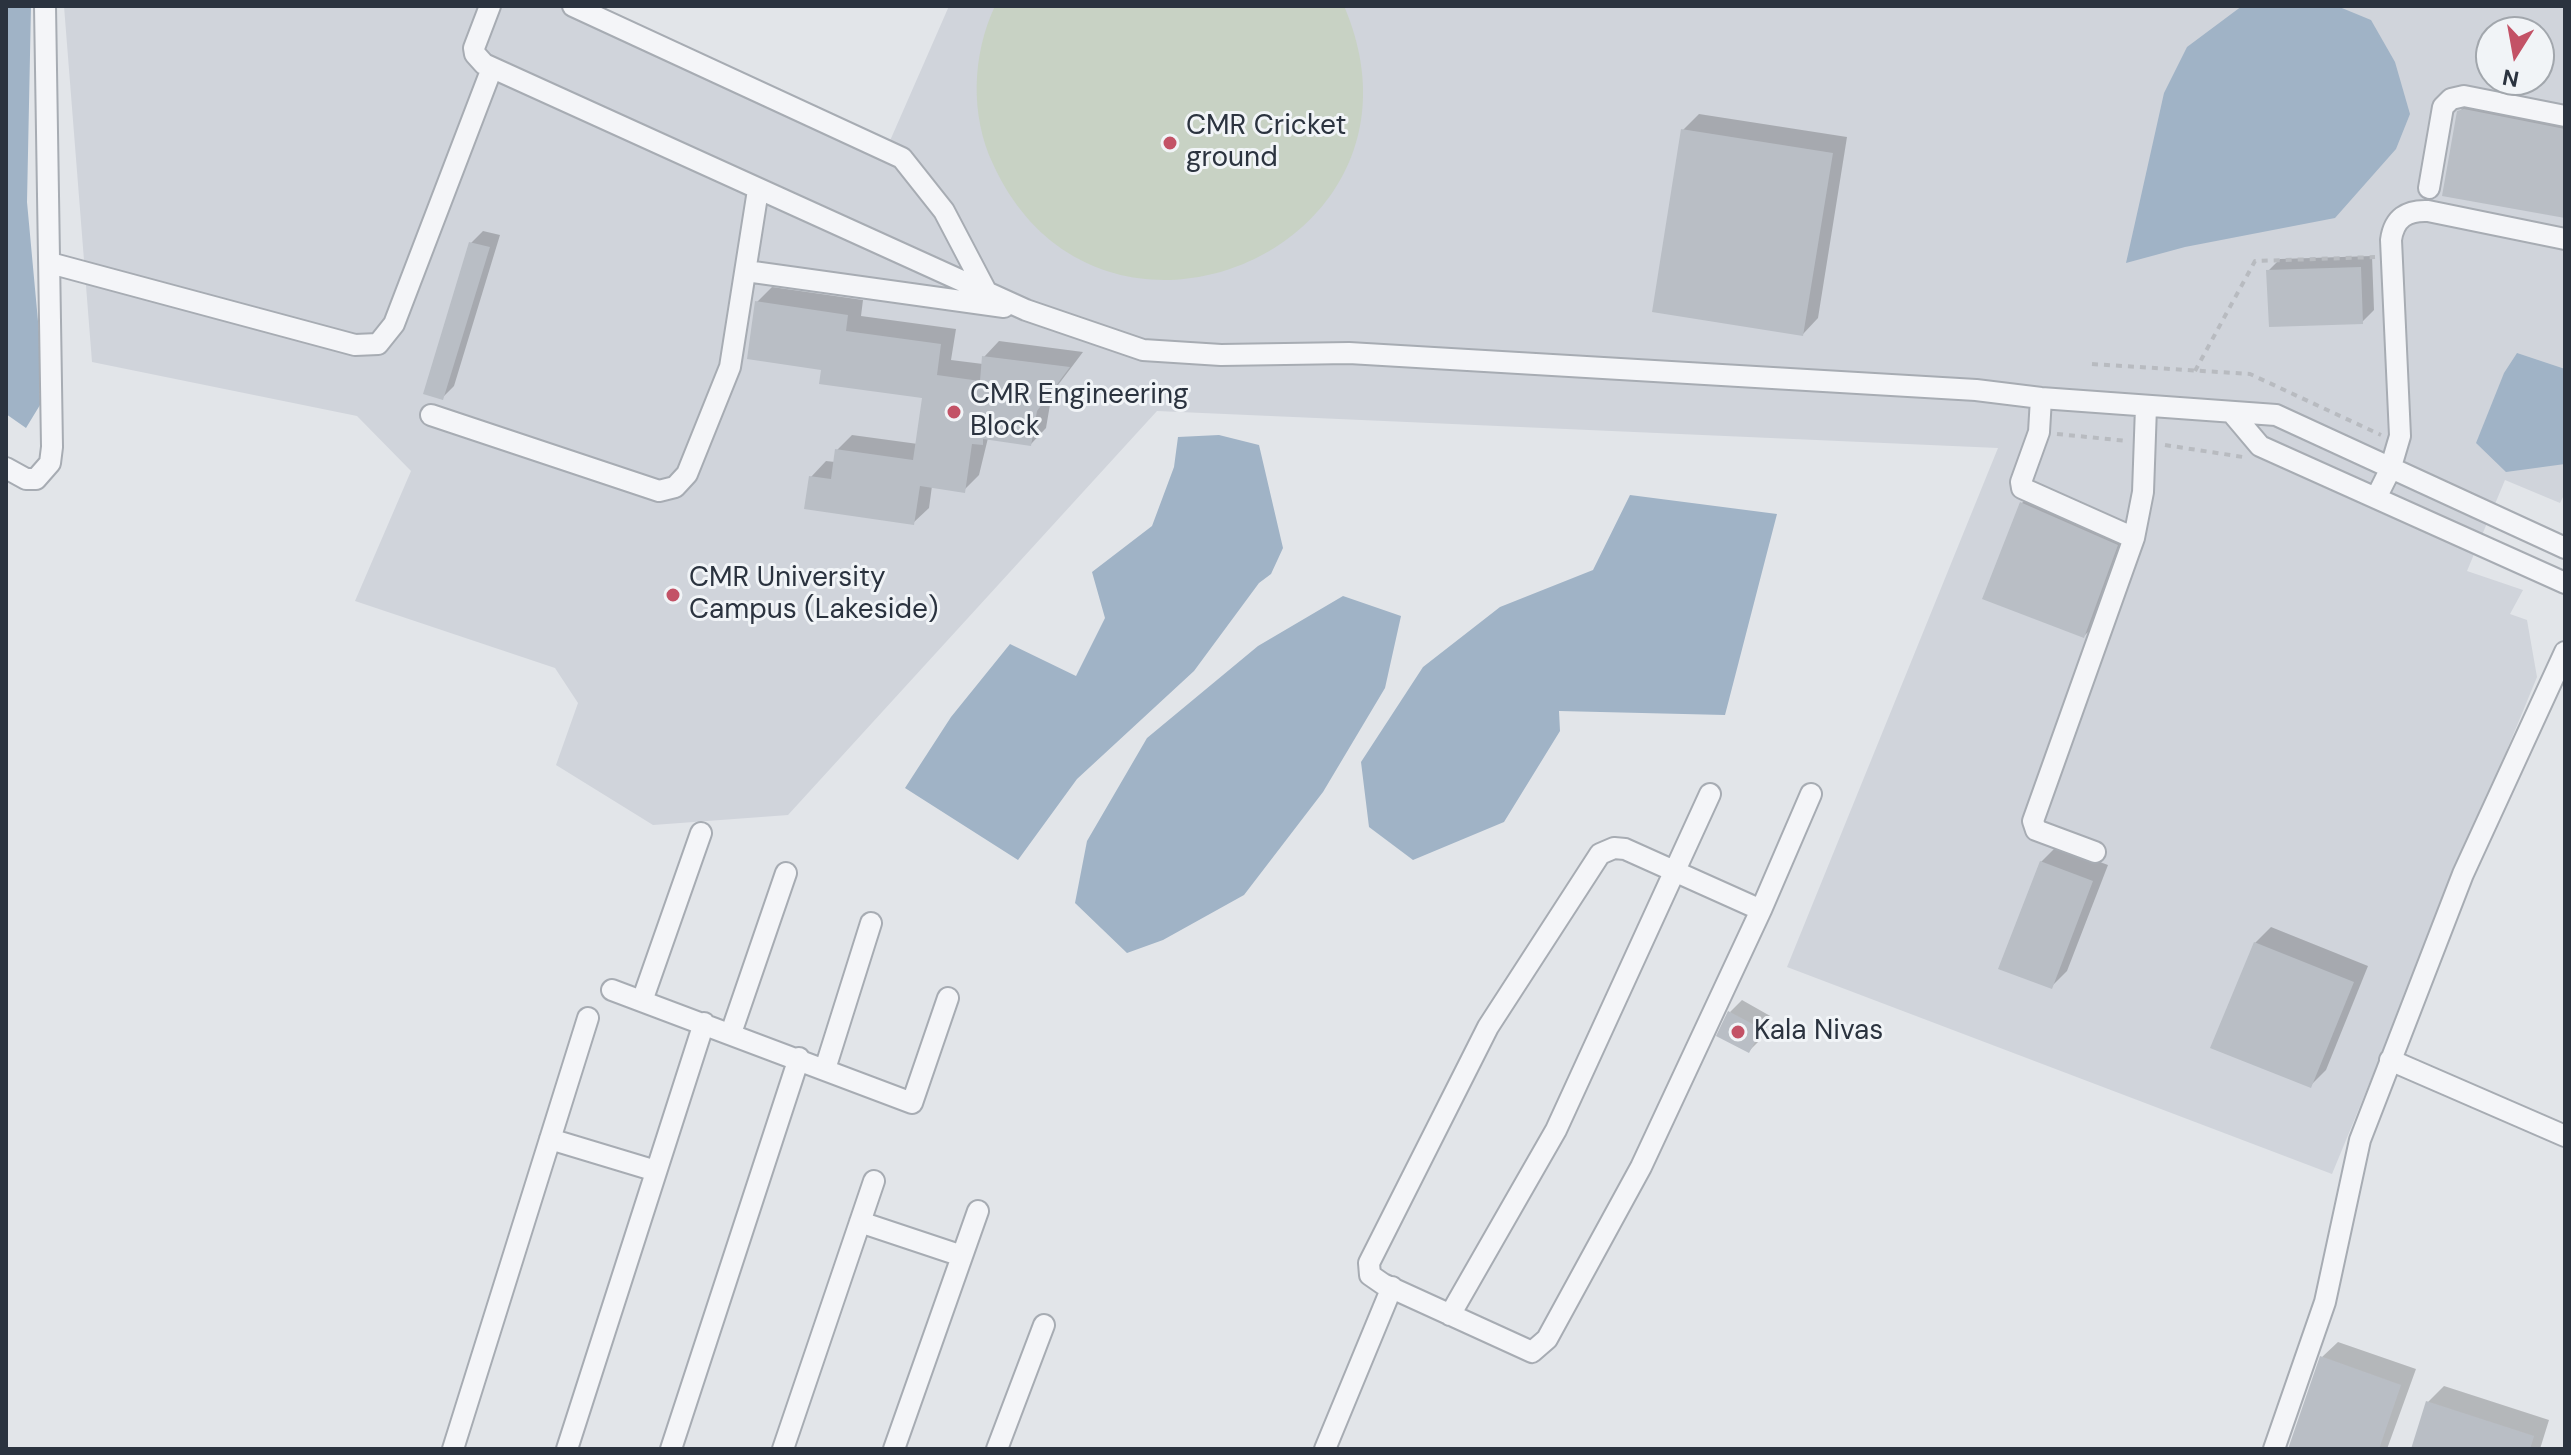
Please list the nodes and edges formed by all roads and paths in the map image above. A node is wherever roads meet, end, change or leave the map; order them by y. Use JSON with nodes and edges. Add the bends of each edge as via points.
{"nodes":[{"id":1,"x":45,"y":6,"type":"edge"},
{"id":2,"x":490,"y":6,"type":"edge"},
{"id":3,"x":573,"y":6,"type":"edge"},
{"id":4,"x":492,"y":68,"type":"junction"},
{"id":5,"x":2565,"y":116,"type":"edge"},
{"id":6,"x":2429,"y":188,"type":"dead end"},
{"id":7,"x":758,"y":190,"type":"junction"},
{"id":8,"x":2565,"y":239,"type":"edge"},
{"id":9,"x":2392,"y":256,"type":"junction"},
{"id":10,"x":50,"y":263,"type":"junction"},
{"id":11,"x":746,"y":271,"type":"junction"},
{"id":12,"x":987,"y":293,"type":"junction"},
{"id":13,"x":1026,"y":310,"type":"junction"},
{"id":14,"x":2092,"y":364,"type":"dead end"},
{"id":15,"x":2195,"y":371,"type":"junction"},
{"id":16,"x":2041,"y":398,"type":"junction"},
{"id":17,"x":2146,"y":407,"type":"junction"},
{"id":18,"x":2233,"y":414,"type":"junction"},
{"id":19,"x":431,"y":415,"type":"dead end"},
{"id":20,"x":2039,"y":432,"type":"junction"},
{"id":21,"x":2143,"y":442,"type":"junction"},
{"id":22,"x":2398,"y":443,"type":"junction"},
{"id":23,"x":6,"y":468,"type":"edge"},
{"id":24,"x":2390,"y":470,"type":"junction"},
{"id":25,"x":2376,"y":498,"type":"junction"},
{"id":26,"x":2134,"y":538,"type":"junction"},
{"id":27,"x":2565,"y":548,"type":"edge"},
{"id":28,"x":2565,"y":583,"type":"edge"},
{"id":29,"x":2564,"y":657,"type":"edge"},
{"id":30,"x":1710,"y":794,"type":"dead end"},
{"id":31,"x":1811,"y":794,"type":"dead end"},
{"id":32,"x":701,"y":833,"type":"dead end"},
{"id":33,"x":2095,"y":852,"type":"dead end"},
{"id":34,"x":1676,"y":872,"type":"junction"},
{"id":35,"x":786,"y":873,"type":"dead end"},
{"id":36,"x":1761,"y":910,"type":"junction"},
{"id":37,"x":871,"y":923,"type":"dead end"},
{"id":38,"x":612,"y":990,"type":"dead end"},
{"id":39,"x":948,"y":998,"type":"dead end"},
{"id":40,"x":642,"y":1001,"type":"junction"},
{"id":41,"x":588,"y":1018,"type":"dead end"},
{"id":42,"x":704,"y":1023,"type":"junction"},
{"id":43,"x":731,"y":1033,"type":"junction"},
{"id":44,"x":799,"y":1058,"type":"junction"},
{"id":45,"x":2390,"y":1060,"type":"junction"},
{"id":46,"x":825,"y":1069,"type":"junction"},
{"id":47,"x":2565,"y":1136,"type":"edge"},
{"id":48,"x":550,"y":1139,"type":"junction"},
{"id":49,"x":656,"y":1171,"type":"junction"},
{"id":50,"x":874,"y":1181,"type":"dead end"},
{"id":51,"x":978,"y":1211,"type":"dead end"},
{"id":52,"x":860,"y":1222,"type":"junction"},
{"id":53,"x":962,"y":1256,"type":"junction"},
{"id":54,"x":1392,"y":1287,"type":"junction"},
{"id":55,"x":1450,"y":1315,"type":"junction"},
{"id":56,"x":1044,"y":1325,"type":"dead end"},
{"id":57,"x":453,"y":1449,"type":"edge"},
{"id":58,"x":567,"y":1449,"type":"edge"},
{"id":59,"x":671,"y":1449,"type":"edge"},
{"id":60,"x":783,"y":1449,"type":"edge"},
{"id":61,"x":894,"y":1449,"type":"edge"},
{"id":62,"x":997,"y":1449,"type":"edge"},
{"id":63,"x":1325,"y":1449,"type":"edge"},
{"id":64,"x":2274,"y":1449,"type":"edge"}],
"edges":[{"from":1,"to":10,"type":"street"},
{"from":2,"to":4,"type":"street","via":[[474,48],[479,60]]},
{"from":3,"to":12,"type":"street","via":[[902,158],[944,211]]},
{"from":4,"to":7,"type":"street"},
{"from":4,"to":10,"type":"street","via":[[394,324],[378,344],[355,345]]},
{"from":5,"to":6,"type":"street","via":[[2464,96],[2451,99],[2443,107]]},
{"from":7,"to":11,"type":"street"},
{"from":7,"to":12,"type":"street"},
{"from":8,"to":9,"type":"street","via":[[2418,211],[2396,222]]},
{"from":9,"to":15,"type":"path","via":[[2255,261]]},
{"from":9,"to":22,"type":"street"},
{"from":10,"to":23,"type":"street","via":[[50,463],[36,479]]},
{"from":11,"to":13,"type":"street"},
{"from":11,"to":19,"type":"street","via":[[730,367],[694,461],[675,487],[659,491]]},
{"from":12,"to":13,"type":"street"},
{"from":13,"to":16,"type":"street","via":[[1123,345],[1173,353],[1349,353]]},
{"from":14,"to":15,"type":"path"},
{"from":15,"to":22,"type":"path","via":[[2250,374]]},
{"from":16,"to":17,"type":"street"},
{"from":16,"to":20,"type":"street"},
{"from":17,"to":18,"type":"street"},
{"from":17,"to":21,"type":"street"},
{"from":18,"to":24,"type":"street","via":[[2276,415]]},
{"from":18,"to":25,"type":"street","via":[[2260,446]]},
{"from":20,"to":21,"type":"path"},
{"from":20,"to":26,"type":"street","via":[[2022,488]]},
{"from":21,"to":26,"type":"street","via":[[2143,492]]},
{"from":22,"to":24,"type":"street"},
{"from":24,"to":25,"type":"street"},
{"from":24,"to":27,"type":"street"},
{"from":25,"to":28,"type":"street"},
{"from":26,"to":33,"type":"street","via":[[2033,821],[2036,830]]},
{"from":29,"to":45,"type":"street","via":[[2463,874]]},
{"from":30,"to":34,"type":"street"},
{"from":31,"to":36,"type":"street"},
{"from":32,"to":40,"type":"street"},
{"from":34,"to":36,"type":"street"},
{"from":34,"to":54,"type":"street","via":[[1625,849],[1600,854],[1488,1027],[1369,1263],[1370,1275]]},
{"from":34,"to":55,"type":"street","via":[[1556,1130]]},
{"from":35,"to":43,"type":"street"},
{"from":36,"to":55,"type":"street","via":[[1641,1167],[1547,1339],[1532,1352],[1521,1350]]},
{"from":37,"to":46,"type":"street"},
{"from":38,"to":40,"type":"street"},
{"from":39,"to":46,"type":"street","via":[[912,1103]]},
{"from":40,"to":42,"type":"street"},
{"from":41,"to":48,"type":"street"},
{"from":42,"to":43,"type":"street"},
{"from":42,"to":49,"type":"street"},
{"from":43,"to":44,"type":"street"},
{"from":44,"to":46,"type":"street"},
{"from":44,"to":59,"type":"street"},
{"from":45,"to":47,"type":"street"},
{"from":45,"to":64,"type":"street","via":[[2360,1140],[2325,1302]]},
{"from":48,"to":49,"type":"street"},
{"from":48,"to":57,"type":"street"},
{"from":49,"to":58,"type":"street"},
{"from":50,"to":52,"type":"street"},
{"from":51,"to":53,"type":"street"},
{"from":52,"to":53,"type":"street"},
{"from":52,"to":60,"type":"street"},
{"from":53,"to":61,"type":"street"},
{"from":54,"to":55,"type":"street"},
{"from":54,"to":63,"type":"street"},
{"from":56,"to":62,"type":"street"}]}
